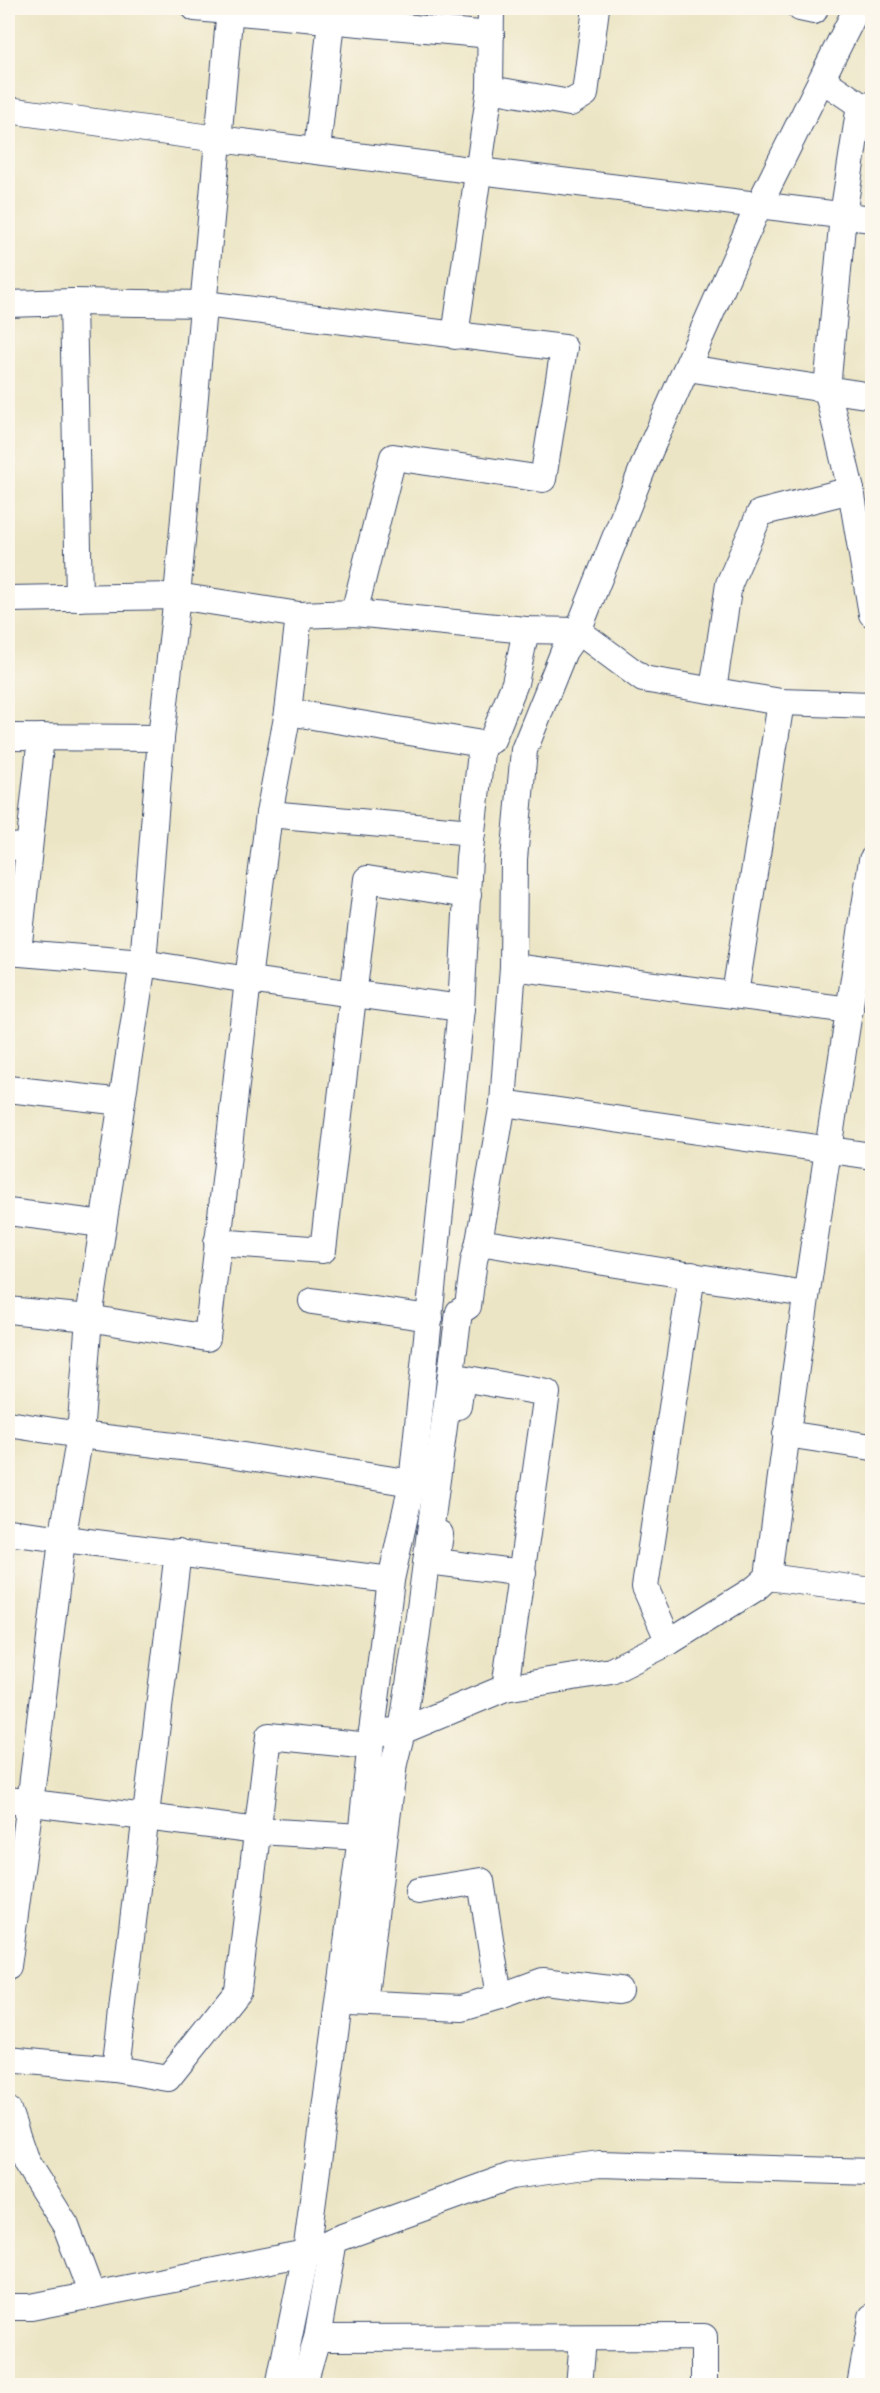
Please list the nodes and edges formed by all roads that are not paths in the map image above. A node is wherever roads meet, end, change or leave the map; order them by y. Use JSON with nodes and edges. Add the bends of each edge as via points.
{"nodes":[{"id":1,"x":195,"y":8,"type":"edge"},
{"id":2,"x":491,"y":8,"type":"edge"},
{"id":3,"x":596,"y":8,"type":"edge"},
{"id":4,"x":800,"y":8,"type":"edge"},
{"id":5,"x":816,"y":8,"type":"edge"},
{"id":6,"x":857,"y":8,"type":"edge"},
{"id":7,"x":230,"y":10,"type":"edge"},
{"id":8,"x":331,"y":21,"type":"junction"},
{"id":9,"x":491,"y":35,"type":"junction"},
{"id":10,"x":823,"y":80,"type":"junction"},
{"id":11,"x":490,"y":89,"type":"junction"},
{"id":12,"x":866,"y":106,"type":"edge"},
{"id":13,"x":8,"y":110,"type":"edge"},
{"id":14,"x":218,"y":139,"type":"junction"},
{"id":15,"x":317,"y":150,"type":"junction"},
{"id":16,"x":478,"y":170,"type":"junction"},
{"id":17,"x":759,"y":205,"type":"junction"},
{"id":18,"x":843,"y":215,"type":"junction"},
{"id":19,"x":873,"y":219,"type":"edge"},
{"id":20,"x":73,"y":302,"type":"junction"},
{"id":21,"x":8,"y":304,"type":"edge"},
{"id":22,"x":204,"y":304,"type":"junction"},
{"id":23,"x":454,"y":336,"type":"junction"},
{"id":24,"x":687,"y":368,"type":"junction"},
{"id":25,"x":827,"y":389,"type":"junction"},
{"id":26,"x":873,"y":396,"type":"edge"},
{"id":27,"x":851,"y":490,"type":"junction"},
{"id":28,"x":177,"y":596,"type":"junction"},
{"id":29,"x":79,"y":598,"type":"junction"},
{"id":30,"x":8,"y":599,"type":"edge"},
{"id":31,"x":354,"y":613,"type":"junction"},
{"id":32,"x":873,"y":614,"type":"edge"},
{"id":33,"x":299,"y":615,"type":"junction"},
{"id":34,"x":526,"y":630,"type":"junction"},
{"id":35,"x":578,"y":631,"type":"junction"},
{"id":36,"x":713,"y":690,"type":"junction"},
{"id":37,"x":781,"y":702,"type":"junction"},
{"id":38,"x":873,"y":705,"type":"edge"},
{"id":39,"x":288,"y":711,"type":"junction"},
{"id":40,"x":8,"y":737,"type":"edge"},
{"id":41,"x":41,"y":737,"type":"junction"},
{"id":42,"x":161,"y":738,"type":"junction"},
{"id":43,"x":482,"y":744,"type":"junction"},
{"id":44,"x":269,"y":814,"type":"junction"},
{"id":45,"x":472,"y":832,"type":"junction"},
{"id":46,"x":18,"y":847,"type":"edge"},
{"id":47,"x":873,"y":860,"type":"edge"},
{"id":48,"x":468,"y":895,"type":"junction"},
{"id":49,"x":13,"y":952,"type":"edge"},
{"id":50,"x":143,"y":963,"type":"junction"},
{"id":51,"x":513,"y":968,"type":"junction"},
{"id":52,"x":248,"y":980,"type":"junction"},
{"id":53,"x":352,"y":993,"type":"junction"},
{"id":54,"x":735,"y":994,"type":"junction"},
{"id":55,"x":461,"y":1008,"type":"junction"},
{"id":56,"x":850,"y":1010,"type":"junction"},
{"id":57,"x":8,"y":1089,"type":"edge"},
{"id":58,"x":122,"y":1101,"type":"junction"},
{"id":59,"x":504,"y":1103,"type":"junction"},
{"id":60,"x":830,"y":1150,"type":"junction"},
{"id":61,"x":873,"y":1156,"type":"edge"},
{"id":62,"x":8,"y":1212,"type":"edge"},
{"id":63,"x":103,"y":1224,"type":"junction"},
{"id":64,"x":217,"y":1242,"type":"junction"},
{"id":65,"x":479,"y":1242,"type":"junction"},
{"id":66,"x":692,"y":1275,"type":"junction"},
{"id":67,"x":805,"y":1294,"type":"junction"},
{"id":68,"x":312,"y":1300,"type":"dead end"},
{"id":69,"x":8,"y":1310,"type":"edge"},
{"id":70,"x":89,"y":1318,"type":"junction"},
{"id":71,"x":430,"y":1318,"type":"junction"},
{"id":72,"x":8,"y":1424,"type":"edge"},
{"id":73,"x":786,"y":1434,"type":"junction"},
{"id":74,"x":80,"y":1436,"type":"junction"},
{"id":75,"x":873,"y":1447,"type":"edge"},
{"id":76,"x":412,"y":1483,"type":"junction"},
{"id":77,"x":8,"y":1532,"type":"edge"},
{"id":78,"x":62,"y":1540,"type":"junction"},
{"id":79,"x":178,"y":1552,"type":"junction"},
{"id":80,"x":523,"y":1573,"type":"junction"},
{"id":81,"x":768,"y":1577,"type":"junction"},
{"id":82,"x":391,"y":1580,"type":"junction"},
{"id":83,"x":873,"y":1591,"type":"edge"},
{"id":84,"x":669,"y":1642,"type":"junction"},
{"id":85,"x":505,"y":1688,"type":"junction"},
{"id":86,"x":402,"y":1731,"type":"junction"},
{"id":87,"x":371,"y":1739,"type":"junction"},
{"id":88,"x":19,"y":1801,"type":"edge"},
{"id":89,"x":147,"y":1817,"type":"junction"},
{"id":90,"x":258,"y":1831,"type":"junction"},
{"id":91,"x":361,"y":1837,"type":"junction"},
{"id":92,"x":418,"y":1891,"type":"dead end"},
{"id":93,"x":8,"y":1966,"type":"edge"},
{"id":94,"x":619,"y":1990,"type":"dead end"},
{"id":95,"x":500,"y":1997,"type":"junction"},
{"id":96,"x":352,"y":2003,"type":"junction"},
{"id":97,"x":8,"y":2058,"type":"edge"},
{"id":98,"x":115,"y":2069,"type":"junction"},
{"id":99,"x":8,"y":2110,"type":"edge"},
{"id":100,"x":873,"y":2172,"type":"edge"},
{"id":101,"x":334,"y":2240,"type":"junction"},
{"id":102,"x":306,"y":2253,"type":"junction"},
{"id":103,"x":92,"y":2295,"type":"junction"},
{"id":104,"x":8,"y":2307,"type":"edge"},
{"id":105,"x":872,"y":2326,"type":"edge"},
{"id":106,"x":317,"y":2338,"type":"junction"},
{"id":107,"x":583,"y":2339,"type":"junction"},
{"id":108,"x":279,"y":2385,"type":"edge"},
{"id":109,"x":303,"y":2385,"type":"edge"},
{"id":110,"x":579,"y":2385,"type":"edge"},
{"id":111,"x":704,"y":2385,"type":"edge"},
{"id":112,"x":860,"y":2385,"type":"edge"}],
"edges":[{"from":1,"to":7,"type":"street"},
{"from":2,"to":9,"type":"street"},
{"from":3,"to":11,"type":"street","via":[[585,94],[570,103]]},
{"from":4,"to":5,"type":"street"},
{"from":6,"to":10,"type":"street"},
{"from":7,"to":8,"type":"street"},
{"from":7,"to":14,"type":"street"},
{"from":8,"to":9,"type":"street"},
{"from":8,"to":15,"type":"street"},
{"from":9,"to":11,"type":"street"},
{"from":10,"to":12,"type":"street"},
{"from":10,"to":17,"type":"street"},
{"from":11,"to":16,"type":"street"},
{"from":12,"to":18,"type":"street"},
{"from":13,"to":14,"type":"street"},
{"from":14,"to":15,"type":"street"},
{"from":14,"to":22,"type":"street"},
{"from":15,"to":16,"type":"street"},
{"from":16,"to":17,"type":"street"},
{"from":16,"to":23,"type":"street"},
{"from":17,"to":18,"type":"street"},
{"from":17,"to":24,"type":"street"},
{"from":18,"to":19,"type":"street"},
{"from":18,"to":25,"type":"street"},
{"from":20,"to":21,"type":"street"},
{"from":20,"to":22,"type":"street"},
{"from":20,"to":29,"type":"street"},
{"from":22,"to":23,"type":"street"},
{"from":22,"to":28,"type":"street"},
{"from":23,"to":31,"type":"street","via":[[564,348],[543,479],[393,457]]},
{"from":24,"to":25,"type":"street"},
{"from":24,"to":35,"type":"street"},
{"from":25,"to":26,"type":"street"},
{"from":25,"to":27,"type":"street"},
{"from":27,"to":32,"type":"street"},
{"from":27,"to":36,"type":"street","via":[[760,513],[729,584]]},
{"from":28,"to":29,"type":"street"},
{"from":28,"to":33,"type":"street"},
{"from":28,"to":42,"type":"street"},
{"from":29,"to":30,"type":"street"},
{"from":31,"to":33,"type":"street"},
{"from":31,"to":34,"type":"street"},
{"from":33,"to":39,"type":"street"},
{"from":34,"to":35,"type":"street"},
{"from":34,"to":43,"type":"street","via":[[515,683],[492,740]]},
{"from":35,"to":36,"type":"street","via":[[643,679]]},
{"from":35,"to":51,"type":"street","via":[[564,651],[524,750],[514,859]]},
{"from":36,"to":37,"type":"street"},
{"from":37,"to":38,"type":"street"},
{"from":37,"to":54,"type":"street"},
{"from":39,"to":43,"type":"street"},
{"from":39,"to":44,"type":"street"},
{"from":40,"to":41,"type":"street"},
{"from":41,"to":42,"type":"street"},
{"from":41,"to":46,"type":"street"},
{"from":42,"to":50,"type":"street"},
{"from":43,"to":45,"type":"street"},
{"from":44,"to":45,"type":"street"},
{"from":44,"to":52,"type":"street"},
{"from":45,"to":48,"type":"street"},
{"from":46,"to":49,"type":"street"},
{"from":47,"to":56,"type":"street"},
{"from":48,"to":53,"type":"street","via":[[367,879]]},
{"from":48,"to":55,"type":"street"},
{"from":49,"to":50,"type":"street"},
{"from":50,"to":52,"type":"street"},
{"from":50,"to":58,"type":"street"},
{"from":51,"to":54,"type":"street"},
{"from":51,"to":59,"type":"street"},
{"from":52,"to":53,"type":"street"},
{"from":52,"to":64,"type":"street"},
{"from":53,"to":55,"type":"street"},
{"from":53,"to":64,"type":"street","via":[[323,1250]]},
{"from":54,"to":56,"type":"street"},
{"from":55,"to":71,"type":"street"},
{"from":56,"to":60,"type":"street"},
{"from":57,"to":58,"type":"street"},
{"from":58,"to":63,"type":"street"},
{"from":59,"to":60,"type":"street"},
{"from":59,"to":65,"type":"street"},
{"from":60,"to":61,"type":"street"},
{"from":60,"to":67,"type":"street"},
{"from":62,"to":63,"type":"street"},
{"from":63,"to":70,"type":"street"},
{"from":64,"to":70,"type":"street","via":[[207,1338]]},
{"from":65,"to":66,"type":"street"},
{"from":65,"to":86,"type":"street","via":[[468,1306],[459,1312]]},
{"from":66,"to":67,"type":"street"},
{"from":66,"to":84,"type":"street","via":[[645,1587]]},
{"from":67,"to":73,"type":"street"},
{"from":68,"to":71,"type":"street"},
{"from":69,"to":70,"type":"street"},
{"from":70,"to":74,"type":"street"},
{"from":71,"to":76,"type":"street"},
{"from":72,"to":74,"type":"street"},
{"from":73,"to":75,"type":"street"},
{"from":73,"to":81,"type":"street"},
{"from":74,"to":76,"type":"street","via":[[199,1449]]},
{"from":74,"to":78,"type":"street"},
{"from":76,"to":82,"type":"street"},
{"from":77,"to":78,"type":"street"},
{"from":78,"to":79,"type":"street"},
{"from":78,"to":88,"type":"street"},
{"from":79,"to":82,"type":"street"},
{"from":79,"to":89,"type":"street"},
{"from":80,"to":80,"type":"street","via":[[547,1393],[462,1378],[436,1562]]},
{"from":80,"to":85,"type":"street"},
{"from":81,"to":83,"type":"street"},
{"from":81,"to":84,"type":"street"},
{"from":82,"to":87,"type":"street"},
{"from":84,"to":85,"type":"street","via":[[611,1671]]},
{"from":85,"to":86,"type":"street"},
{"from":86,"to":87,"type":"street"},
{"from":86,"to":96,"type":"street"},
{"from":87,"to":90,"type":"street","via":[[269,1736]]},
{"from":87,"to":91,"type":"street"},
{"from":88,"to":89,"type":"street"},
{"from":88,"to":93,"type":"street"},
{"from":89,"to":90,"type":"street"},
{"from":89,"to":98,"type":"street"},
{"from":90,"to":91,"type":"street"},
{"from":90,"to":98,"type":"street","via":[[238,1990],[168,2078]]},
{"from":91,"to":96,"type":"street"},
{"from":92,"to":95,"type":"street","via":[[481,1881]]},
{"from":94,"to":95,"type":"street","via":[[543,1981]]},
{"from":95,"to":96,"type":"street","via":[[462,2008]]},
{"from":96,"to":102,"type":"street"},
{"from":97,"to":98,"type":"street"},
{"from":99,"to":103,"type":"street","via":[[26,2162],[66,2226]]},
{"from":100,"to":101,"type":"street","via":[[600,2164],[510,2176]]},
{"from":101,"to":102,"type":"street"},
{"from":101,"to":106,"type":"street"},
{"from":102,"to":103,"type":"street"},
{"from":102,"to":108,"type":"street"},
{"from":103,"to":104,"type":"street","via":[[31,2307]]},
{"from":105,"to":112,"type":"street"},
{"from":106,"to":107,"type":"street"},
{"from":106,"to":109,"type":"street"},
{"from":107,"to":110,"type":"street"},
{"from":107,"to":111,"type":"street","via":[[704,2337]]}]}
